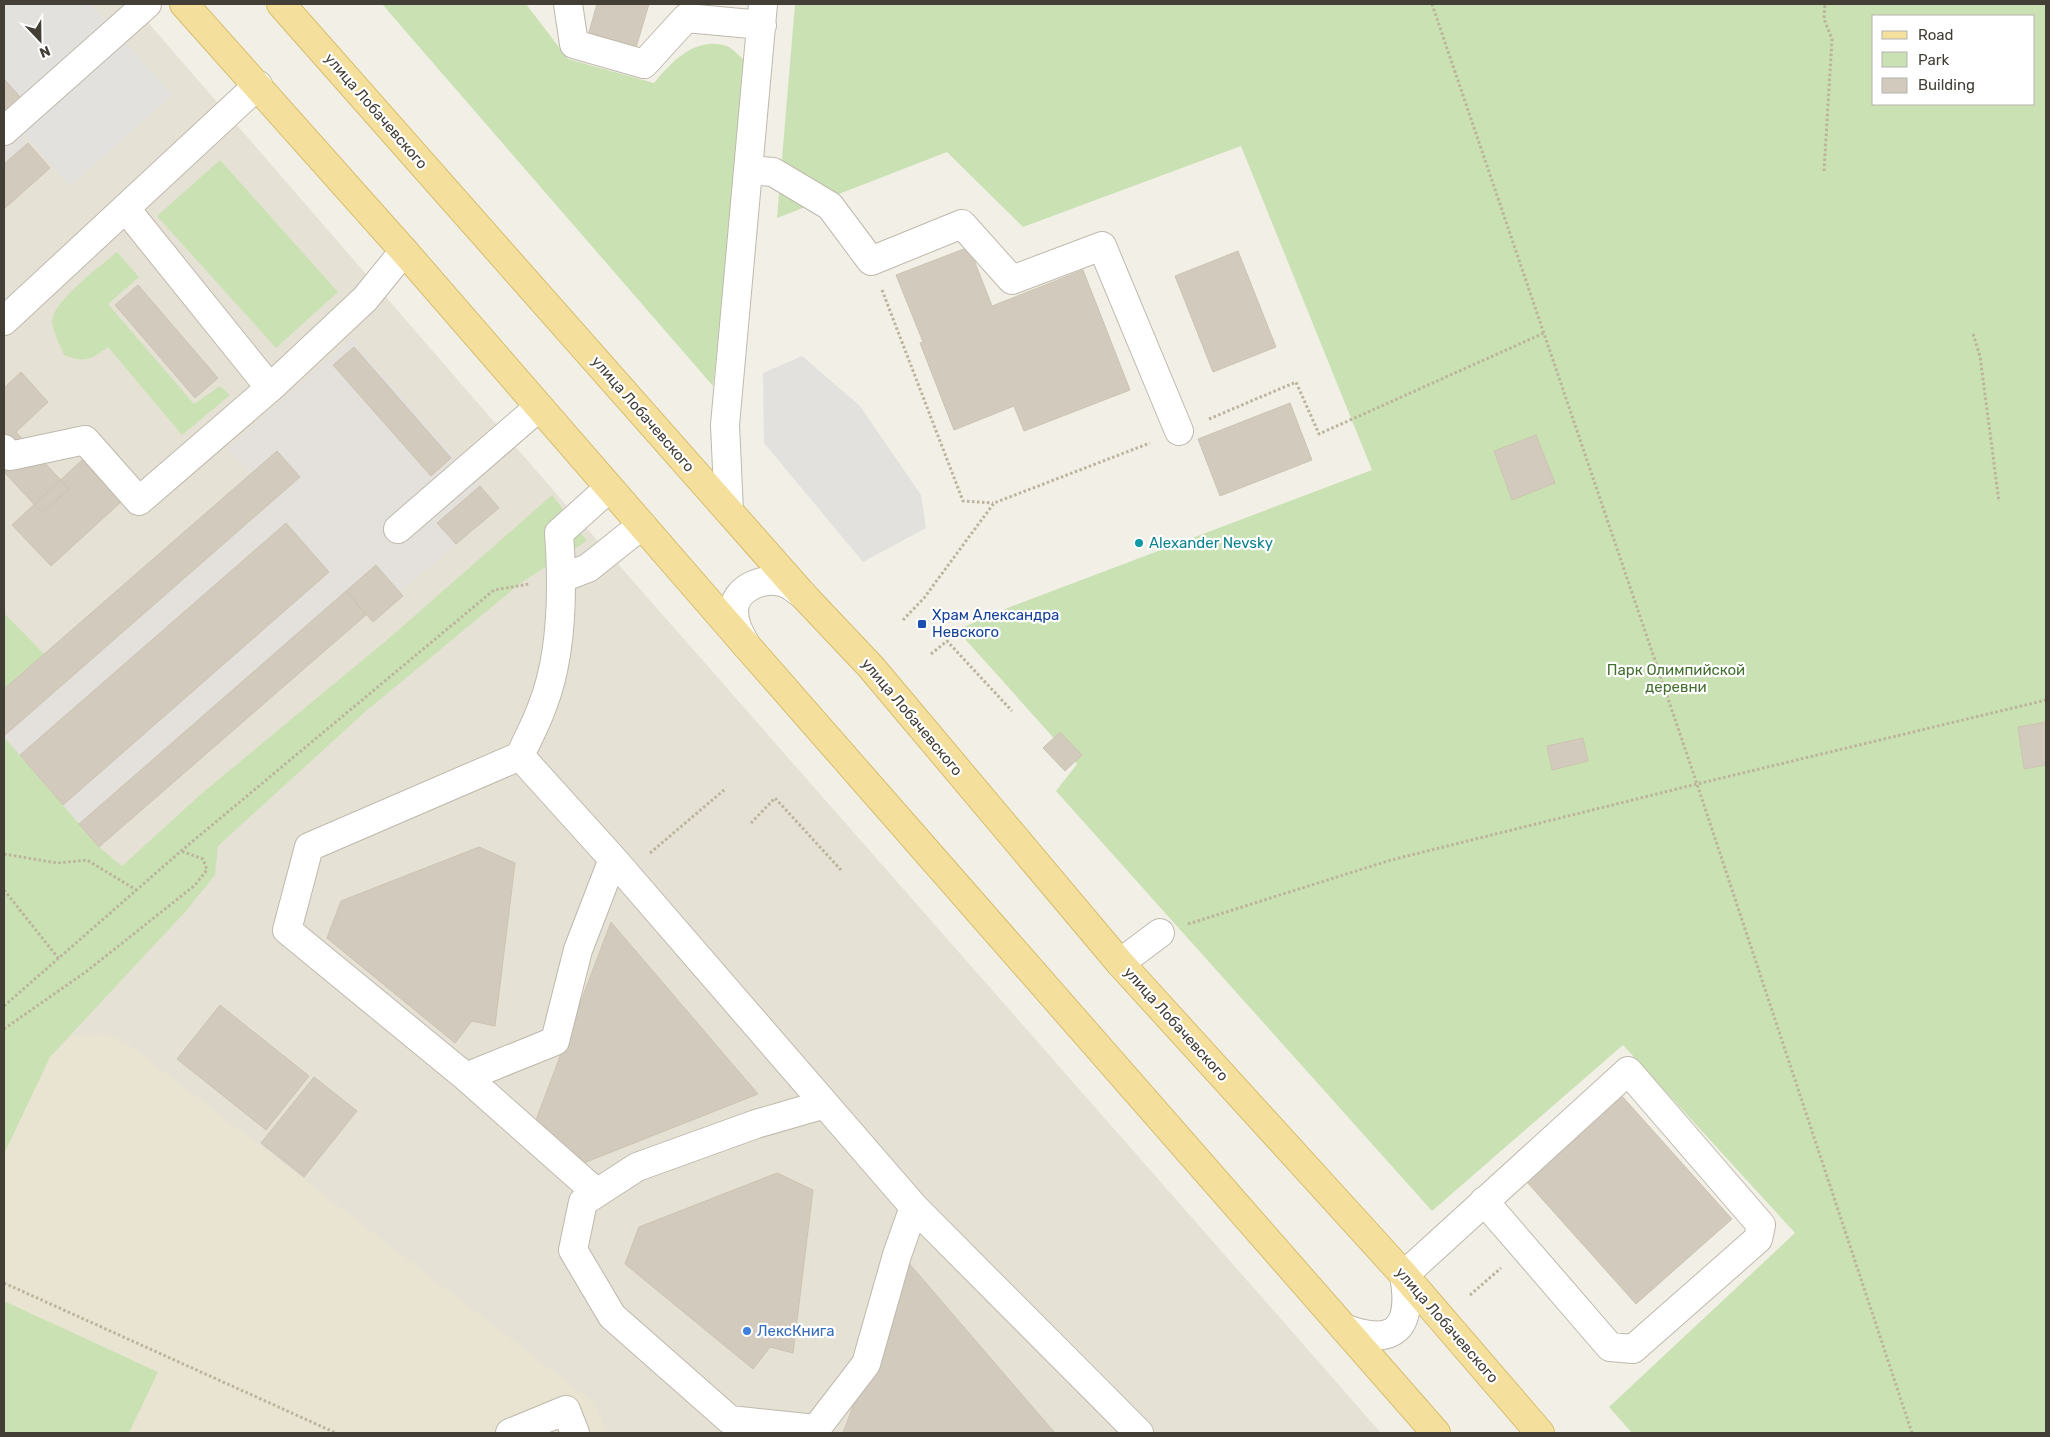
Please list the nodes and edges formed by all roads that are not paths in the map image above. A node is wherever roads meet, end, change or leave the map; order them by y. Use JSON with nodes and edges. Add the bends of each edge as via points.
{"nodes":[{"id":1,"x":148,"y":4,"type":"edge"},
{"id":2,"x":184,"y":4,"type":"edge"},
{"id":3,"x":281,"y":4,"type":"edge"},
{"id":4,"x":568,"y":4,"type":"edge"},
{"id":5,"x":763,"y":14,"type":"edge"},
{"id":6,"x":258,"y":85,"type":"junction"},
{"id":7,"x":4,"y":131,"type":"edge"},
{"id":8,"x":748,"y":170,"type":"junction"},
{"id":9,"x":126,"y":210,"type":"junction"},
{"id":10,"x":404,"y":251,"type":"junction"},
{"id":11,"x":4,"y":321,"type":"edge"},
{"id":12,"x":270,"y":388,"type":"junction"},
{"id":13,"x":539,"y":407,"type":"junction"},
{"id":14,"x":1179,"y":432,"type":"road end"},
{"id":15,"x":4,"y":449,"type":"edge"},
{"id":16,"x":609,"y":488,"type":"junction"},
{"id":17,"x":729,"y":512,"type":"junction"},
{"id":18,"x":642,"y":525,"type":"junction"},
{"id":19,"x":398,"y":529,"type":"dead end"},
{"id":20,"x":562,"y":578,"type":"junction"},
{"id":21,"x":802,"y":594,"type":"junction"},
{"id":22,"x":746,"y":645,"type":"junction"},
{"id":23,"x":520,"y":756,"type":"junction"},
{"id":24,"x":619,"y":866,"type":"junction"},
{"id":25,"x":1160,"y":933,"type":"road end"},
{"id":26,"x":1120,"y":963,"type":"junction"},
{"id":27,"x":466,"y":1077,"type":"junction"},
{"id":28,"x":825,"y":1104,"type":"junction"},
{"id":29,"x":597,"y":1194,"type":"junction"},
{"id":30,"x":1484,"y":1201,"type":"junction"},
{"id":31,"x":914,"y":1207,"type":"junction"},
{"id":32,"x":1404,"y":1275,"type":"junction"},
{"id":33,"x":1344,"y":1328,"type":"junction"},
{"id":34,"x":739,"y":1427,"type":"edge"},
{"id":35,"x":510,"y":1433,"type":"edge"},
{"id":36,"x":575,"y":1433,"type":"edge"},
{"id":37,"x":1139,"y":1433,"type":"edge"},
{"id":38,"x":1436,"y":1433,"type":"edge"},
{"id":39,"x":1540,"y":1433,"type":"edge"}],
"edges":[{"from":1,"to":7,"type":"street"},
{"from":2,"to":6,"type":"main road"},
{"from":3,"to":17,"type":"main road","name":"улица Лобачевского"},
{"from":4,"to":5,"type":"street","via":[[574,44],[644,64],[686,18]]},
{"from":5,"to":8,"type":"street"},
{"from":6,"to":9,"type":"street"},
{"from":6,"to":10,"type":"main road"},
{"from":8,"to":14,"type":"street","via":[[773,172],[830,206],[871,261],[962,224],[1012,280],[1102,246]]},
{"from":8,"to":17,"type":"street","via":[[725,425]]},
{"from":9,"to":11,"type":"street"},
{"from":9,"to":12,"type":"street"},
{"from":10,"to":12,"type":"street","via":[[365,299]]},
{"from":10,"to":13,"type":"main road"},
{"from":12,"to":15,"type":"street","via":[[139,501],[85,440],[10,456]]},
{"from":13,"to":16,"type":"main road"},
{"from":13,"to":19,"type":"street"},
{"from":16,"to":18,"type":"main road"},
{"from":16,"to":20,"type":"street","via":[[559,533]]},
{"from":17,"to":21,"type":"main road","name":"улица Лобачевского"},
{"from":18,"to":20,"type":"street","via":[[588,568]]},
{"from":18,"to":22,"type":"main road"},
{"from":20,"to":23,"type":"street","via":[[557,647],[543,706]]},
{"from":21,"to":22,"type":"street","via":[[782,582],[765,581],[739,594],[734,610],[735,624]]},
{"from":21,"to":26,"type":"main road","name":"улица Лобачевского","via":[[871,667]]},
{"from":22,"to":33,"type":"main road"},
{"from":23,"to":24,"type":"street"},
{"from":23,"to":27,"type":"street","via":[[309,847],[287,930]]},
{"from":24,"to":27,"type":"street","via":[[578,950],[555,1041]]},
{"from":24,"to":28,"type":"street"},
{"from":25,"to":26,"type":"street"},
{"from":26,"to":32,"type":"main road","name":"улица Лобачевского"},
{"from":27,"to":29,"type":"street"},
{"from":28,"to":29,"type":"street","via":[[756,1124],[637,1167]]},
{"from":28,"to":31,"type":"street"},
{"from":29,"to":34,"type":"street","via":[[584,1202],[573,1250],[607,1308],[612,1316]]},
{"from":30,"to":30,"type":"street","via":[[1610,1347],[1633,1349],[1758,1239],[1761,1225],[1628,1071]]},
{"from":30,"to":32,"type":"street"},
{"from":31,"to":34,"type":"street","via":[[866,1364],[816,1429]]},
{"from":31,"to":37,"type":"street"},
{"from":32,"to":33,"type":"street","via":[[1408,1299],[1406,1316],[1397,1329],[1381,1336],[1364,1336]]},
{"from":32,"to":39,"type":"main road","name":"улица Лобачевского"},
{"from":33,"to":38,"type":"main road"},
{"from":35,"to":36,"type":"street","via":[[566,1410]]}]}
